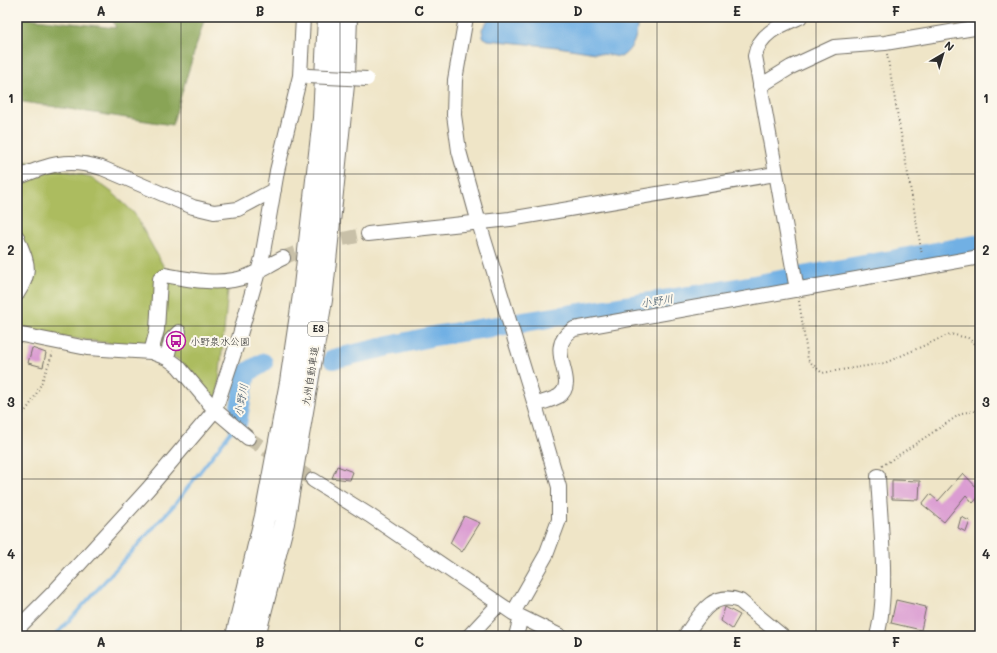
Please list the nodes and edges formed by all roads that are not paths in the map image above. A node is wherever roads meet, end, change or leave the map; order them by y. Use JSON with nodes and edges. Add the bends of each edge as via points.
{"nodes":[{"id":1,"x":303,"y":17,"type":"edge"},
{"id":2,"x":328,"y":17,"type":"edge"},
{"id":3,"x":347,"y":17,"type":"edge"},
{"id":4,"x":466,"y":17,"type":"edge"},
{"id":5,"x":800,"y":17,"type":"edge"},
{"id":6,"x":980,"y":27,"type":"edge"},
{"id":7,"x":304,"y":76,"type":"junction"},
{"id":8,"x":367,"y":79,"type":"dead end"},
{"id":9,"x":760,"y":86,"type":"junction"},
{"id":10,"x":775,"y":174,"type":"junction"},
{"id":11,"x":17,"y":178,"type":"edge"},
{"id":12,"x":274,"y":190,"type":"junction"},
{"id":13,"x":479,"y":223,"type":"junction"},
{"id":14,"x":368,"y":234,"type":"tunnel mouth"},
{"id":15,"x":17,"y":237,"type":"edge"},
{"id":16,"x":980,"y":257,"type":"edge"},
{"id":17,"x":283,"y":258,"type":"tunnel mouth"},
{"id":18,"x":258,"y":270,"type":"junction"},
{"id":19,"x":797,"y":287,"type":"junction"},
{"id":20,"x":17,"y":294,"type":"edge"},
{"id":21,"x":179,"y":332,"type":"dead end"},
{"id":22,"x":17,"y":334,"type":"edge"},
{"id":23,"x":151,"y":352,"type":"junction"},
{"id":24,"x":167,"y":358,"type":"junction"},
{"id":25,"x":535,"y":405,"type":"junction"},
{"id":26,"x":220,"y":414,"type":"junction"},
{"id":27,"x":248,"y":438,"type":"tunnel mouth"},
{"id":28,"x":878,"y":476,"type":"road end"},
{"id":29,"x":313,"y":480,"type":"tunnel mouth"},
{"id":30,"x":499,"y":604,"type":"junction"},
{"id":31,"x":517,"y":615,"type":"junction"},
{"id":32,"x":17,"y":629,"type":"edge"},
{"id":33,"x":236,"y":636,"type":"edge"},
{"id":34,"x":255,"y":636,"type":"edge"},
{"id":35,"x":469,"y":636,"type":"edge"},
{"id":36,"x":516,"y":636,"type":"edge"},
{"id":37,"x":560,"y":636,"type":"edge"},
{"id":38,"x":685,"y":636,"type":"edge"},
{"id":39,"x":782,"y":636,"type":"edge"},
{"id":40,"x":877,"y":636,"type":"edge"}],
"edges":[{"from":1,"to":7,"type":"street"},
{"from":2,"to":33,"type":"highway","name":"九州自動車道","number":"E3","via":[[323,118],[302,302],[265,516]]},
{"from":3,"to":34,"type":"highway","name":"九州自動車道","number":"E3","via":[[346,76],[322,300],[284,523]]},
{"from":4,"to":13,"type":"street","via":[[455,80],[454,115],[459,151]]},
{"from":5,"to":9,"type":"street","via":[[770,32],[757,46],[755,56]]},
{"from":6,"to":9,"type":"street","via":[[885,43],[834,47],[791,67]]},
{"from":7,"to":8,"type":"street","bridge":true},
{"from":7,"to":12,"type":"street","via":[[283,141]]},
{"from":9,"to":10,"type":"street"},
{"from":10,"to":13,"type":"street"},
{"from":10,"to":19,"type":"street"},
{"from":11,"to":12,"type":"street","via":[[58,163],[88,164],[193,207],[214,212],[238,209]]},
{"from":12,"to":18,"type":"street"},
{"from":13,"to":14,"type":"street"},
{"from":13,"to":25,"type":"street"},
{"from":15,"to":20,"type":"street","via":[[28,270]]},
{"from":16,"to":19,"type":"street"},
{"from":17,"to":18,"type":"street"},
{"from":18,"to":23,"type":"street","via":[[247,276],[208,281],[165,275],[160,279],[157,330]]},
{"from":18,"to":26,"type":"street"},
{"from":19,"to":25,"type":"street","via":[[574,329],[566,334],[561,342],[566,381],[564,389],[560,395]]},
{"from":21,"to":24,"type":"street","via":[[171,340]]},
{"from":22,"to":23,"type":"street","via":[[87,348]]},
{"from":23,"to":24,"type":"street"},
{"from":24,"to":26,"type":"street","via":[[178,366]]},
{"from":25,"to":31,"type":"street","via":[[559,487],[559,520],[546,555]]},
{"from":26,"to":27,"type":"street"},
{"from":26,"to":32,"type":"street"},
{"from":28,"to":40,"type":"street","via":[[882,598]]},
{"from":29,"to":30,"type":"street"},
{"from":30,"to":31,"type":"street"},
{"from":30,"to":35,"type":"street"},
{"from":31,"to":36,"type":"street"},
{"from":31,"to":37,"type":"street"},
{"from":38,"to":39,"type":"street","via":[[706,606],[722,598],[740,601]]}]}
